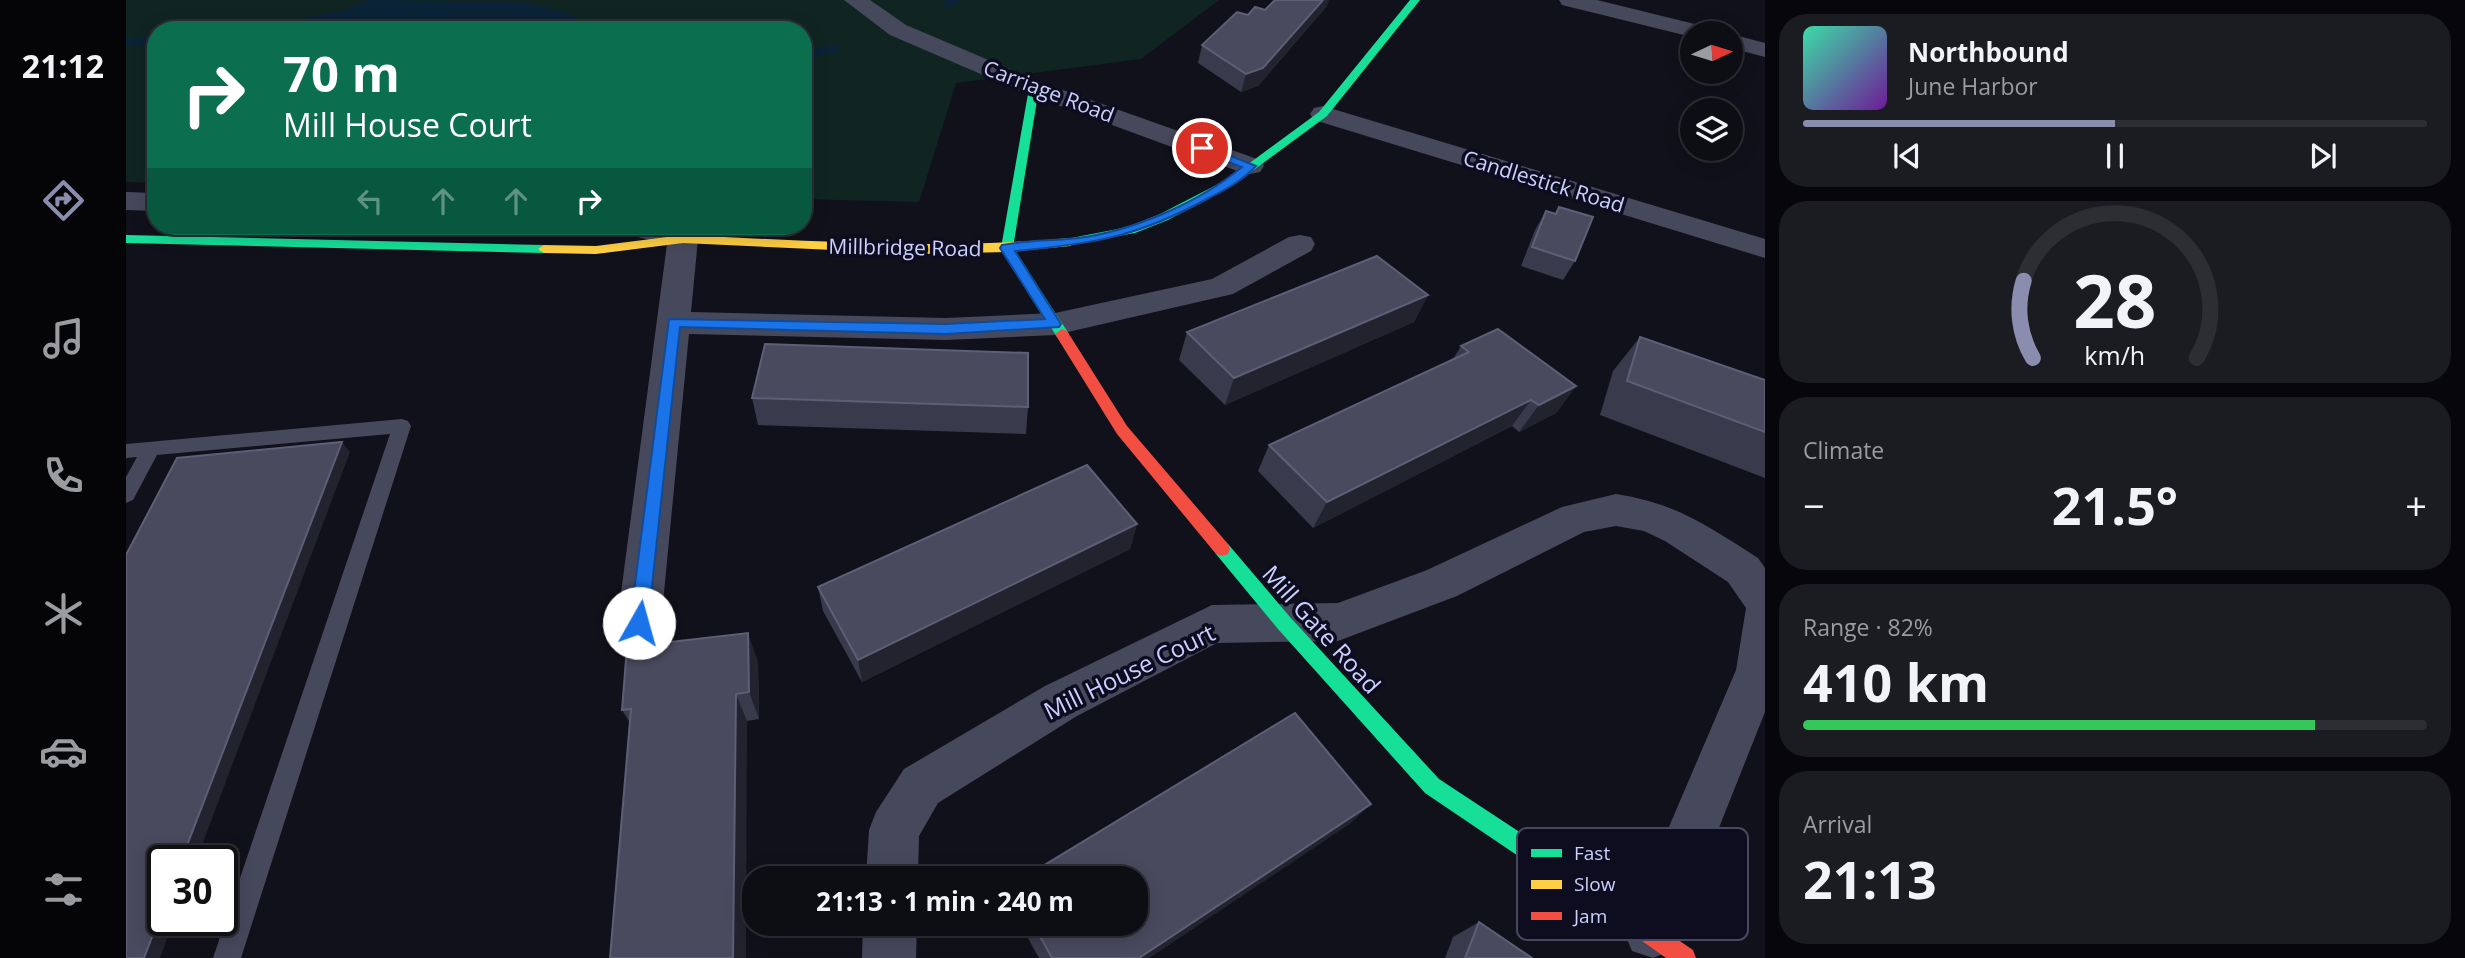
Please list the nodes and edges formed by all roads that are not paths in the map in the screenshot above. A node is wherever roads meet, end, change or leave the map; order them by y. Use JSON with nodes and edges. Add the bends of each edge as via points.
{"nodes":[{"id":1,"x":855,"y":0,"type":"edge"},
{"id":2,"x":1415,"y":0,"type":"edge"},
{"id":3,"x":1570,"y":0,"type":"edge"},
{"id":4,"x":1680,"y":27,"type":"edge"},
{"id":5,"x":1743,"y":44,"type":"edge"},
{"id":6,"x":1765,"y":50,"type":"edge"},
{"id":7,"x":1034,"y":88,"type":"junction"},
{"id":8,"x":1323,"y":114,"type":"junction"},
{"id":9,"x":1250,"y":166,"type":"junction"},
{"id":10,"x":126,"y":201,"type":"edge"},
{"id":11,"x":147,"y":202,"type":"edge"},
{"id":12,"x":666,"y":235,"type":"edge"},
{"id":13,"x":126,"y":239,"type":"edge"},
{"id":14,"x":683,"y":239,"type":"junction"},
{"id":15,"x":1300,"y":244,"type":"dead end"},
{"id":16,"x":1007,"y":248,"type":"junction"},
{"id":17,"x":1765,"y":248,"type":"edge"},
{"id":18,"x":674,"y":323,"type":"junction"},
{"id":19,"x":1055,"y":324,"type":"junction"},
{"id":20,"x":151,"y":449,"type":"junction"},
{"id":21,"x":126,"y":451,"type":"edge"},
{"id":22,"x":126,"y":495,"type":"edge"},
{"id":23,"x":1765,"y":601,"type":"edge"},
{"id":24,"x":1765,"y":612,"type":"edge"},
{"id":25,"x":639,"y":623,"type":"dead end"},
{"id":26,"x":1284,"y":623,"type":"junction"},
{"id":27,"x":1707,"y":828,"type":"edge"},
{"id":28,"x":1517,"y":843,"type":"edge"},
{"id":29,"x":892,"y":866,"type":"edge"},
{"id":30,"x":890,"y":936,"type":"edge"},
{"id":31,"x":227,"y":958,"type":"edge"},
{"id":32,"x":889,"y":958,"type":"edge"}],
"edges":[{"from":1,"to":7,"type":"street","name":"Carriage Road","via":[[898,30]]},
{"from":2,"to":8,"type":"street","name":"Millbridge Road"},
{"from":3,"to":4,"type":"street"},
{"from":5,"to":6,"type":"street"},
{"from":7,"to":9,"type":"street","name":"Carriage Road"},
{"from":7,"to":16,"type":"street"},
{"from":8,"to":9,"type":"street","name":"Millbridge Road"},
{"from":8,"to":17,"type":"street","name":"Candlestick Road"},
{"from":9,"to":16,"type":"street","name":"Millbridge Road","via":[[1232,181],[1131,230],[1081,241]]},
{"from":10,"to":11,"type":"street"},
{"from":12,"to":14,"type":"street","name":"Millbridge Road"},
{"from":13,"to":14,"type":"street","name":"Millbridge Road","via":[[597,250]]},
{"from":14,"to":16,"type":"street","name":"Millbridge Road","via":[[922,250]]},
{"from":14,"to":18,"type":"street"},
{"from":15,"to":19,"type":"street","via":[[1222,287]]},
{"from":16,"to":19,"type":"street","name":"Mill Gate Road"},
{"from":18,"to":19,"type":"street","via":[[946,329]]},
{"from":18,"to":25,"type":"street"},
{"from":19,"to":26,"type":"street","name":"Mill Gate Road","via":[[1122,430]]},
{"from":20,"to":21,"type":"lane"},
{"from":20,"to":22,"type":"lane"},
{"from":20,"to":31,"type":"lane","via":[[402,426]]},
{"from":23,"to":26,"type":"street","name":"Mill House Court","via":[[1742,570],[1679,529],[1651,516],[1616,510],[1576,517],[1442,583],[1338,622]]},
{"from":24,"to":27,"type":"street","via":[[1759,670]]},
{"from":26,"to":28,"type":"street","name":"Mill Gate Road","via":[[1432,786]]},
{"from":26,"to":29,"type":"street","name":"Mill House Court","via":[[1212,624],[1061,701],[921,786],[894,830]]},
{"from":30,"to":32,"type":"street"}]}
